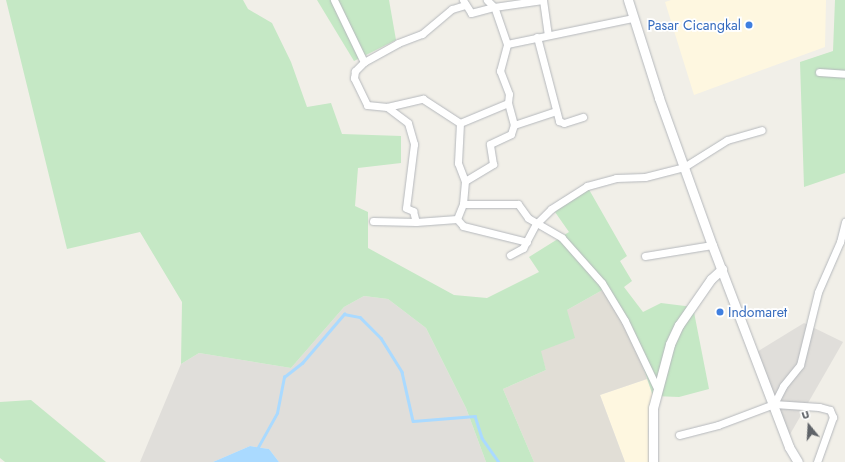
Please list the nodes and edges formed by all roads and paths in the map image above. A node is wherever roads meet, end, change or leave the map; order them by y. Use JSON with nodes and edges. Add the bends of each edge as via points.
{"nodes":[{"id":1,"x":334,"y":0,"type":"edge"},
{"id":2,"x":487,"y":0,"type":"edge"},
{"id":3,"x":542,"y":0,"type":"edge"},
{"id":4,"x":628,"y":0,"type":"edge"},
{"id":5,"x":464,"y":3,"type":"edge"},
{"id":6,"x":494,"y":7,"type":"junction"},
{"id":7,"x":633,"y":18,"type":"junction"},
{"id":8,"x":548,"y":35,"type":"junction"},
{"id":9,"x":537,"y":37,"type":"junction"},
{"id":10,"x":507,"y":44,"type":"junction"},
{"id":11,"x":364,"y":62,"type":"junction"},
{"id":12,"x":820,"y":72,"type":"dead end"},
{"id":13,"x":845,"y":74,"type":"edge"},
{"id":14,"x":508,"y":103,"type":"junction"},
{"id":15,"x":387,"y":107,"type":"junction"},
{"id":16,"x":556,"y":111,"type":"junction"},
{"id":17,"x":583,"y":117,"type":"dead end"},
{"id":18,"x":460,"y":123,"type":"junction"},
{"id":19,"x":514,"y":125,"type":"junction"},
{"id":20,"x":762,"y":130,"type":"dead end"},
{"id":21,"x":684,"y":167,"type":"junction"},
{"id":22,"x":465,"y":181,"type":"junction"},
{"id":23,"x":462,"y":204,"type":"junction"},
{"id":24,"x":458,"y":219,"type":"junction"},
{"id":25,"x":373,"y":221,"type":"dead end"},
{"id":26,"x":416,"y":222,"type":"junction"},
{"id":27,"x":845,"y":222,"type":"edge"},
{"id":28,"x":536,"y":224,"type":"junction"},
{"id":29,"x":527,"y":242,"type":"junction"},
{"id":30,"x":842,"y":243,"type":"edge"},
{"id":31,"x":712,"y":245,"type":"junction"},
{"id":32,"x":510,"y":255,"type":"dead end"},
{"id":33,"x":646,"y":256,"type":"dead end"},
{"id":34,"x":722,"y":269,"type":"junction"},
{"id":35,"x":657,"y":388,"type":"junction"},
{"id":36,"x":774,"y":404,"type":"junction"},
{"id":37,"x":679,"y":435,"type":"dead end"},
{"id":38,"x":653,"y":462,"type":"edge"},
{"id":39,"x":798,"y":462,"type":"edge"},
{"id":40,"x":817,"y":462,"type":"edge"}],
"edges":[{"from":1,"to":11,"type":"street"},
{"from":2,"to":6,"type":"street"},
{"from":3,"to":6,"type":"street"},
{"from":3,"to":8,"type":"street"},
{"from":4,"to":7,"type":"main road"},
{"from":5,"to":6,"type":"street","via":[[471,13]]},
{"from":5,"to":11,"type":"street","via":[[422,34],[398,43]]},
{"from":6,"to":10,"type":"street"},
{"from":7,"to":8,"type":"street"},
{"from":7,"to":21,"type":"main road"},
{"from":8,"to":9,"type":"street"},
{"from":9,"to":10,"type":"street"},
{"from":9,"to":16,"type":"street"},
{"from":10,"to":14,"type":"street","via":[[500,71],[509,94]]},
{"from":11,"to":15,"type":"street","via":[[354,71],[354,78],[367,105]]},
{"from":12,"to":13,"type":"street"},
{"from":14,"to":18,"type":"street"},
{"from":14,"to":19,"type":"street"},
{"from":15,"to":18,"type":"street","via":[[423,99]]},
{"from":15,"to":26,"type":"street","via":[[408,123],[414,144],[406,208],[413,211]]},
{"from":16,"to":17,"type":"street","via":[[561,123]]},
{"from":16,"to":19,"type":"street"},
{"from":18,"to":22,"type":"street","via":[[458,163]]},
{"from":19,"to":22,"type":"street","via":[[512,134],[490,144],[493,164]]},
{"from":20,"to":21,"type":"street","via":[[727,140]]},
{"from":21,"to":28,"type":"street","via":[[645,177],[616,178],[595,183],[551,209]]},
{"from":21,"to":31,"type":"main road"},
{"from":22,"to":23,"type":"street"},
{"from":23,"to":24,"type":"street"},
{"from":23,"to":28,"type":"street","via":[[518,204]]},
{"from":24,"to":26,"type":"street"},
{"from":24,"to":29,"type":"street","via":[[463,226]]},
{"from":25,"to":26,"type":"street"},
{"from":27,"to":30,"type":"street"},
{"from":28,"to":29,"type":"street"},
{"from":28,"to":35,"type":"street","via":[[562,238],[602,283]]},
{"from":29,"to":32,"type":"street","via":[[519,252]]},
{"from":30,"to":36,"type":"street","via":[[818,292],[800,365],[783,386]]},
{"from":31,"to":33,"type":"street"},
{"from":31,"to":34,"type":"main road"},
{"from":34,"to":35,"type":"main road","via":[[711,279],[679,326]]},
{"from":34,"to":36,"type":"main road"},
{"from":35,"to":38,"type":"main road","via":[[653,408]]},
{"from":36,"to":37,"type":"street","via":[[718,425]]},
{"from":36,"to":39,"type":"main road","via":[[789,447]]},
{"from":36,"to":40,"type":"street","via":[[830,410],[832,421]]}]}
